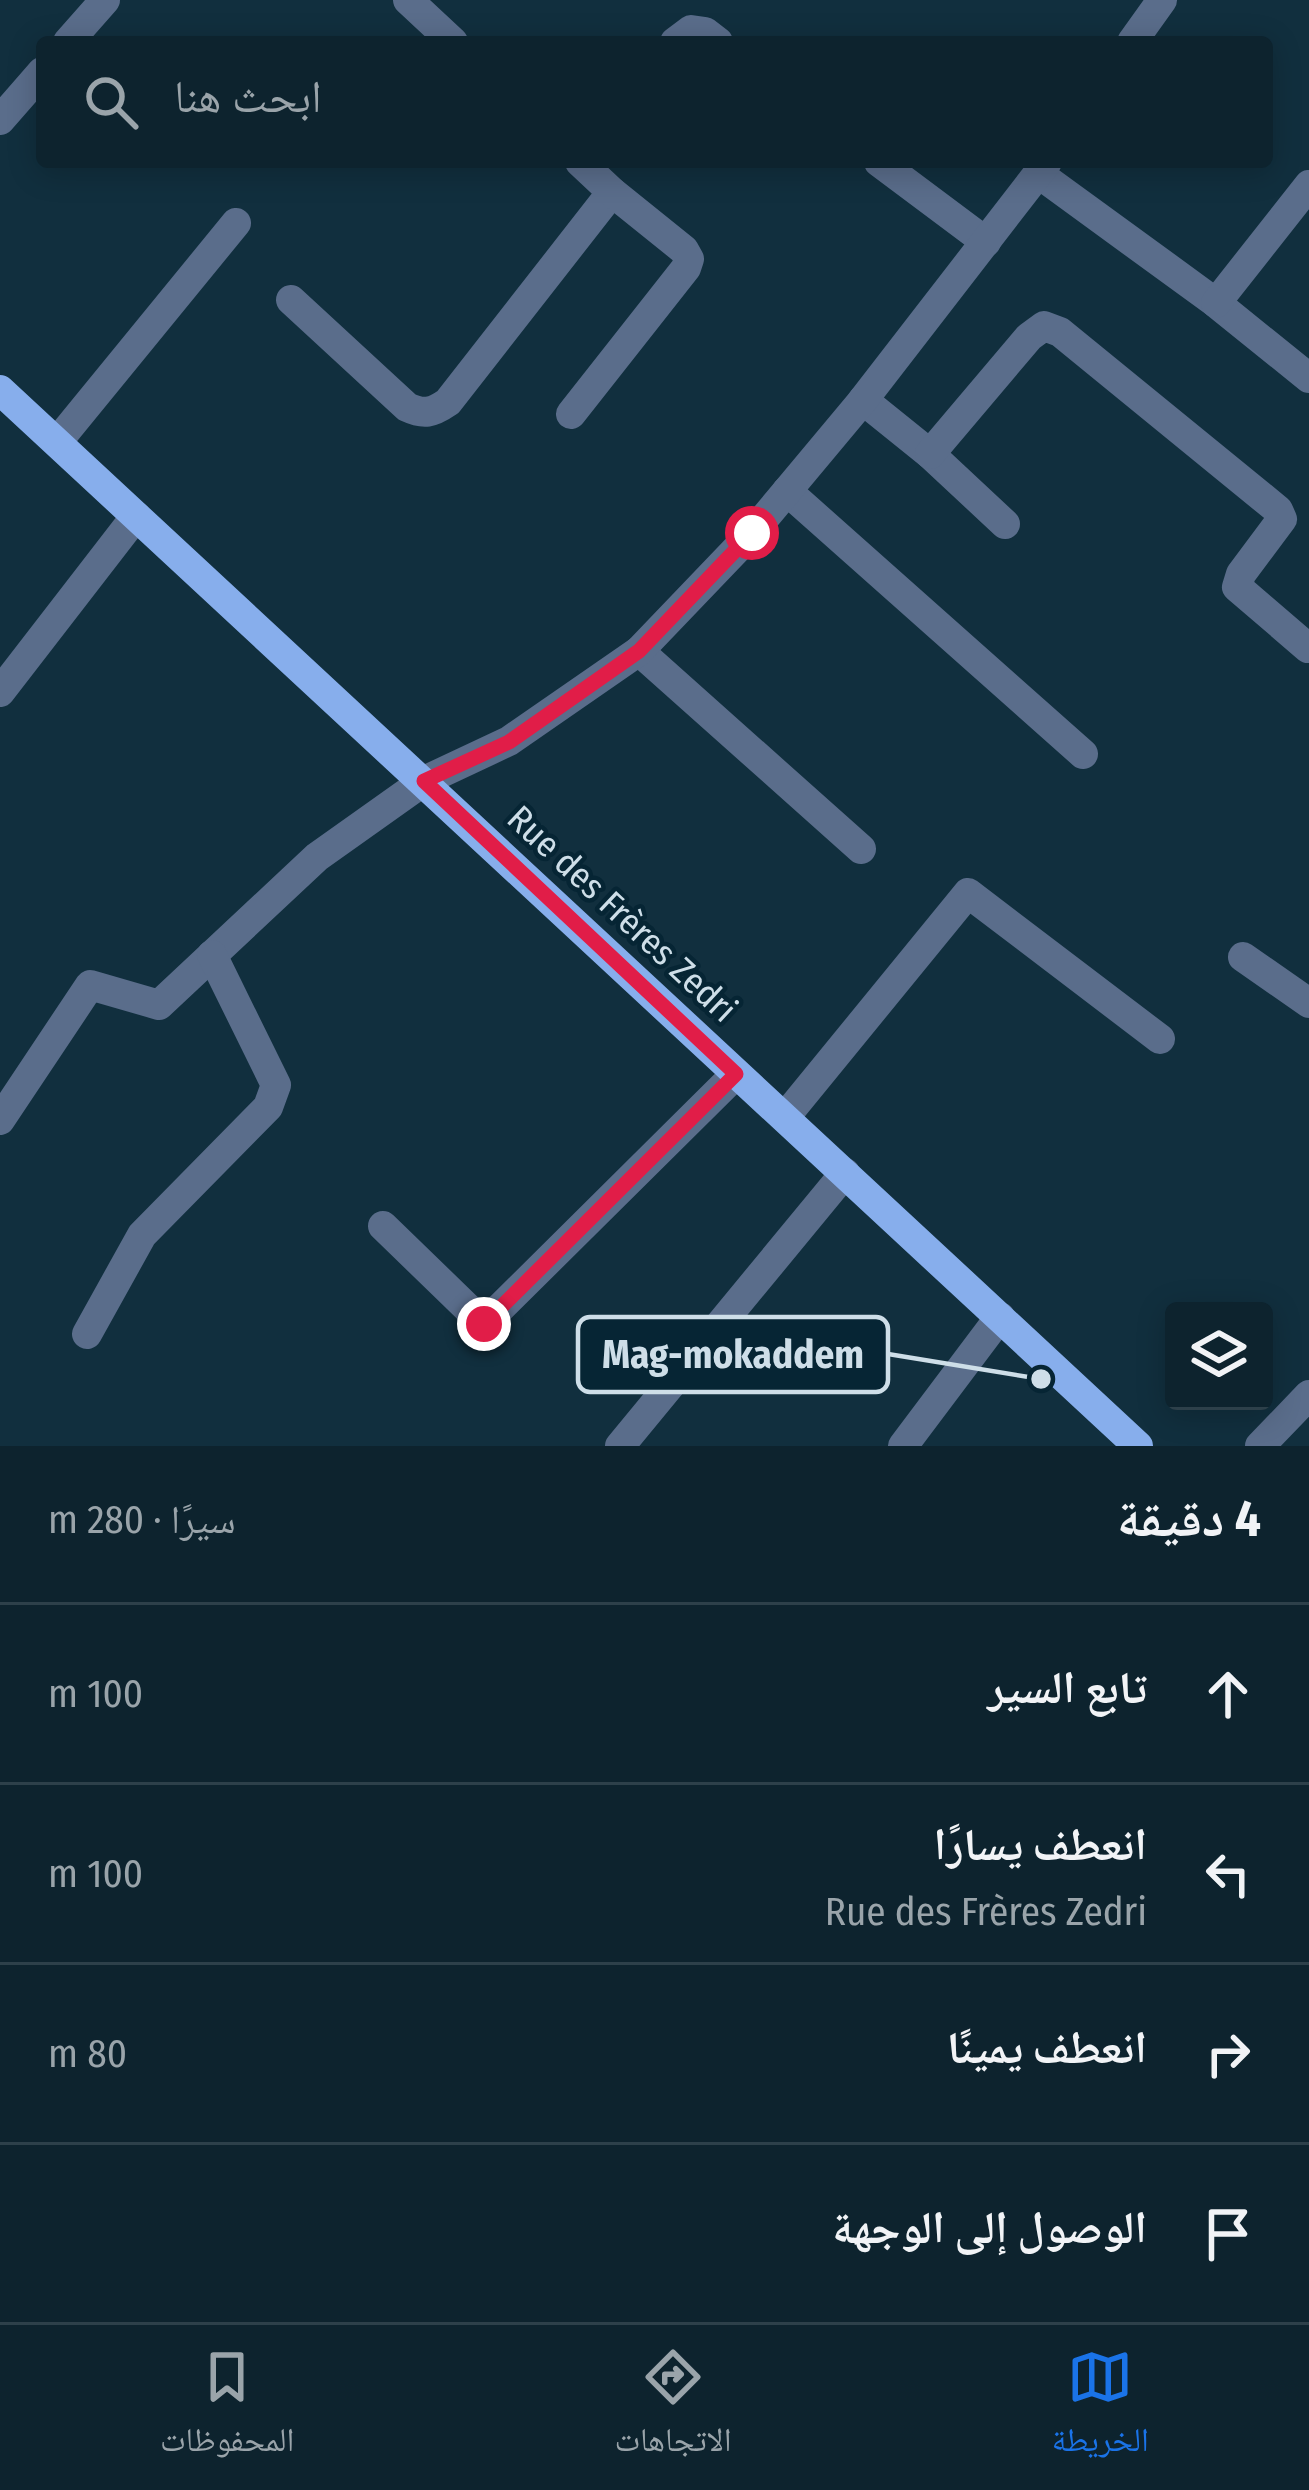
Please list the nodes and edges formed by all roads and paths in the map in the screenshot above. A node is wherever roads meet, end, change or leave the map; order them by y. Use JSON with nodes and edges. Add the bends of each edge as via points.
{"nodes":[{"id":1,"x":105,"y":0,"type":"edge"},
{"id":2,"x":408,"y":0,"type":"edge"},
{"id":3,"x":1162,"y":0,"type":"edge"},
{"id":4,"x":73,"y":36,"type":"edge"},
{"id":5,"x":447,"y":36,"type":"edge"},
{"id":6,"x":683,"y":36,"type":"edge"},
{"id":7,"x":710,"y":36,"type":"edge"},
{"id":8,"x":1136,"y":36,"type":"edge"},
{"id":9,"x":36,"y":79,"type":"edge"},
{"id":10,"x":0,"y":120,"type":"edge"},
{"id":11,"x":586,"y":168,"type":"edge"},
{"id":12,"x":887,"y":168,"type":"edge"},
{"id":13,"x":1043,"y":168,"type":"edge"},
{"id":14,"x":1309,"y":185,"type":"edge"},
{"id":15,"x":612,"y":192,"type":"junction"},
{"id":16,"x":236,"y":223,"type":"dead end"},
{"id":17,"x":986,"y":242,"type":"junction"},
{"id":18,"x":291,"y":300,"type":"dead end"},
{"id":19,"x":1216,"y":303,"type":"junction"},
{"id":20,"x":1309,"y":378,"type":"edge"},
{"id":21,"x":863,"y":400,"type":"junction"},
{"id":22,"x":5,"y":405,"type":"edge"},
{"id":23,"x":571,"y":414,"type":"dead end"},
{"id":24,"x":57,"y":442,"type":"junction"},
{"id":25,"x":930,"y":454,"type":"junction"},
{"id":26,"x":788,"y":491,"type":"junction"},
{"id":27,"x":136,"y":516,"type":"junction"},
{"id":28,"x":1005,"y":524,"type":"dead end"},
{"id":29,"x":1307,"y":648,"type":"edge"},
{"id":30,"x":639,"y":651,"type":"junction"},
{"id":31,"x":0,"y":692,"type":"edge"},
{"id":32,"x":1083,"y":754,"type":"dead end"},
{"id":33,"x":424,"y":781,"type":"junction"},
{"id":34,"x":861,"y":849,"type":"dead end"},
{"id":35,"x":212,"y":955,"type":"junction"},
{"id":36,"x":1243,"y":957,"type":"dead end"},
{"id":37,"x":1309,"y":1003,"type":"edge"},
{"id":38,"x":1160,"y":1039,"type":"dead end"},
{"id":39,"x":736,"y":1074,"type":"junction"},
{"id":40,"x":785,"y":1117,"type":"junction"},
{"id":41,"x":0,"y":1120,"type":"edge"},
{"id":42,"x":845,"y":1173,"type":"junction"},
{"id":43,"x":383,"y":1226,"type":"dead end"},
{"id":44,"x":1000,"y":1317,"type":"junction"},
{"id":45,"x":87,"y":1334,"type":"dead end"},
{"id":46,"x":1309,"y":1395,"type":"edge"},
{"id":47,"x":620,"y":1446,"type":"edge"},
{"id":48,"x":903,"y":1446,"type":"edge"},
{"id":49,"x":1138,"y":1446,"type":"edge"},
{"id":50,"x":1260,"y":1446,"type":"edge"}],
"edges":[{"from":1,"to":4,"type":"street"},
{"from":2,"to":5,"type":"street"},
{"from":3,"to":8,"type":"street"},
{"from":6,"to":7,"type":"street","via":[[691,30]]},
{"from":9,"to":10,"type":"street"},
{"from":11,"to":15,"type":"street"},
{"from":12,"to":17,"type":"street"},
{"from":13,"to":17,"type":"street"},
{"from":13,"to":19,"type":"street"},
{"from":14,"to":19,"type":"street"},
{"from":15,"to":18,"type":"street","via":[[435,412],[406,407]]},
{"from":15,"to":23,"type":"street","via":[[689,259]]},
{"from":16,"to":24,"type":"street"},
{"from":17,"to":21,"type":"street"},
{"from":19,"to":20,"type":"street"},
{"from":21,"to":25,"type":"street"},
{"from":21,"to":26,"type":"street"},
{"from":22,"to":24,"type":"main road","name":"Rue des Frères Zedri"},
{"from":24,"to":27,"type":"main road","name":"Rue des Frères Zedri"},
{"from":25,"to":28,"type":"street"},
{"from":25,"to":29,"type":"street","via":[[1029,337],[1044,326],[1060,332],[1278,510],[1282,519],[1237,587]]},
{"from":26,"to":30,"type":"street"},
{"from":26,"to":32,"type":"street"},
{"from":27,"to":31,"type":"street"},
{"from":27,"to":33,"type":"main road","name":"Rue des Frères Zedri"},
{"from":30,"to":33,"type":"street","via":[[509,742]]},
{"from":30,"to":34,"type":"street"},
{"from":33,"to":35,"type":"street","via":[[317,857]]},
{"from":33,"to":39,"type":"main road","name":"Rue des Frères Zedri"},
{"from":35,"to":41,"type":"street","via":[[159,1006],[90,985]]},
{"from":35,"to":45,"type":"street","via":[[276,1085],[268,1108],[142,1235]]},
{"from":36,"to":37,"type":"street"},
{"from":38,"to":40,"type":"street","via":[[968,893]]},
{"from":39,"to":40,"type":"main road","name":"Rue des Frères Zedri"},
{"from":39,"to":43,"type":"street","via":[[484,1324]]},
{"from":40,"to":42,"type":"main road","name":"Rue des Frères Zedri"},
{"from":42,"to":44,"type":"main road","name":"Rue des Frères Zedri"},
{"from":42,"to":47,"type":"street"},
{"from":44,"to":48,"type":"street"},
{"from":44,"to":49,"type":"main road","name":"Rue des Frères Zedri"},
{"from":46,"to":50,"type":"street"}]}
